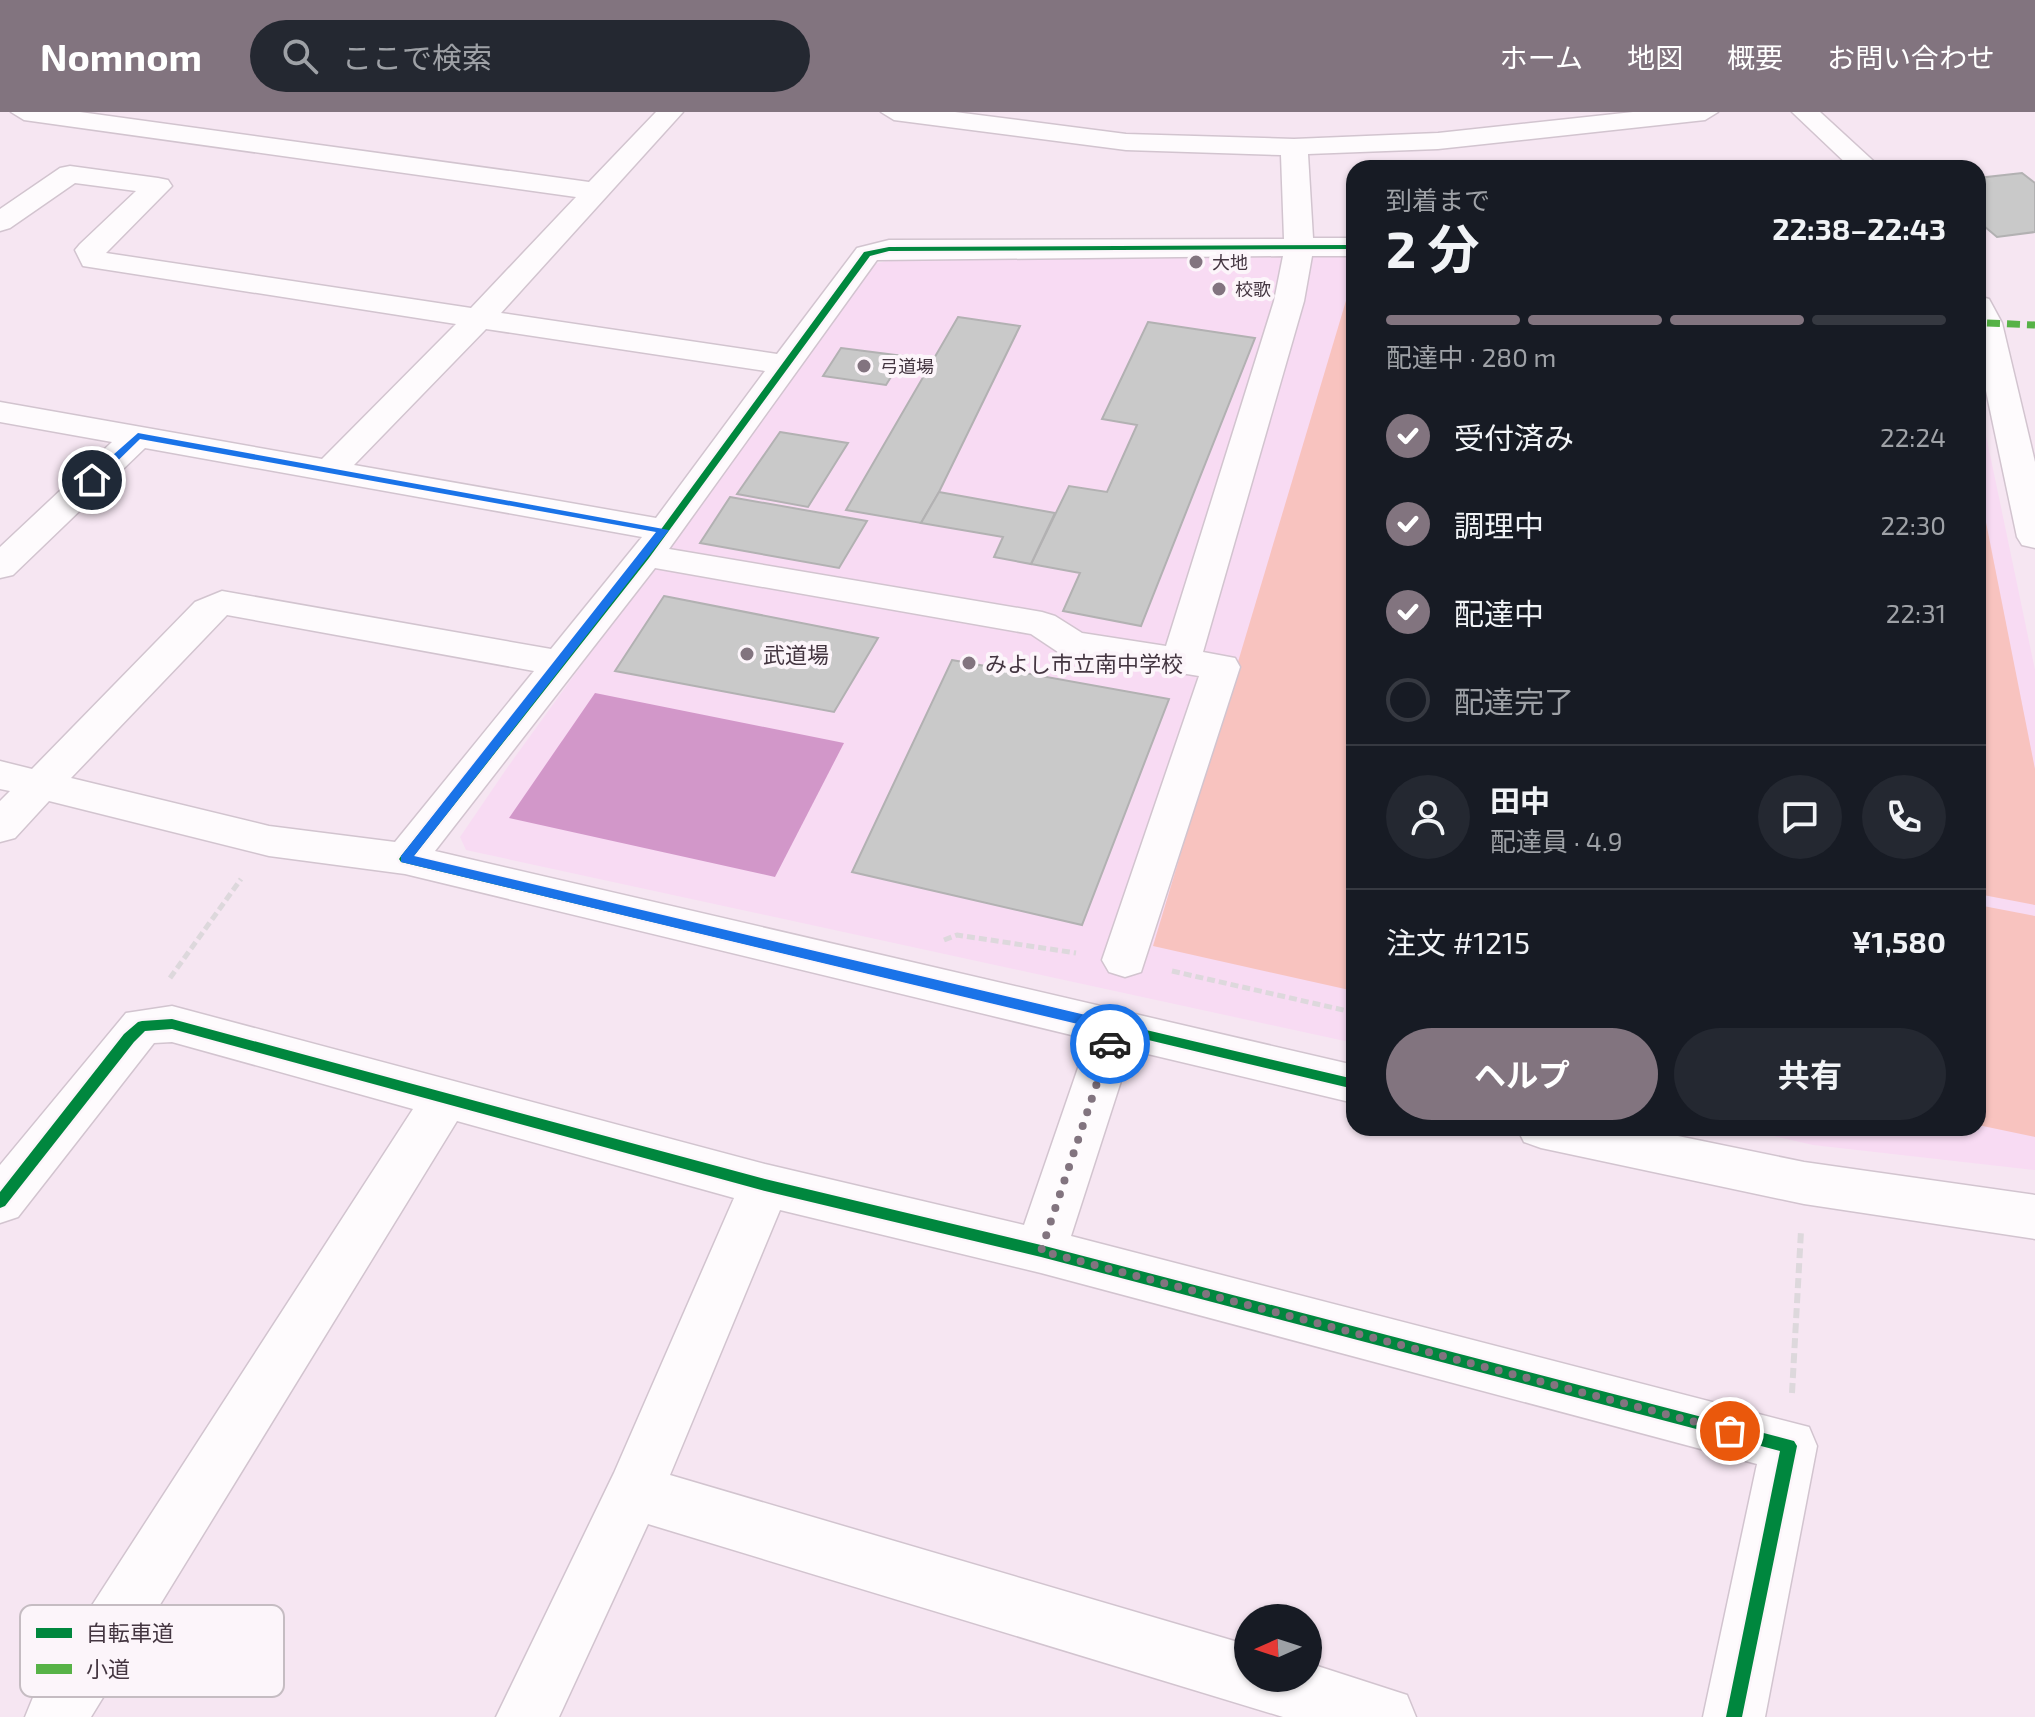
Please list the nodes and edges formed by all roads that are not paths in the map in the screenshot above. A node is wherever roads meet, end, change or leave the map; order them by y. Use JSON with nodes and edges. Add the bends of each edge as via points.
{"nodes":[{"id":1,"x":24,"y":112,"type":"edge"},
{"id":2,"x":670,"y":112,"type":"edge"},
{"id":3,"x":894,"y":112,"type":"edge"},
{"id":4,"x":1705,"y":112,"type":"edge"},
{"id":5,"x":1805,"y":112,"type":"edge"},
{"id":6,"x":133,"y":127,"type":"junction"},
{"id":7,"x":1294,"y":147,"type":"junction"},
{"id":8,"x":1858,"y":160,"type":"edge"},
{"id":9,"x":70,"y":174,"type":"junction"},
{"id":10,"x":598,"y":192,"type":"junction"},
{"id":11,"x":0,"y":222,"type":"edge"},
{"id":12,"x":1299,"y":247,"type":"junction"},
{"id":13,"x":1346,"y":247,"type":"edge"},
{"id":14,"x":477,"y":320,"type":"junction"},
{"id":15,"x":1986,"y":337,"type":"edge"},
{"id":16,"x":785,"y":365,"type":"junction"},
{"id":17,"x":0,"y":412,"type":"edge"},
{"id":18,"x":138,"y":436,"type":"junction"},
{"id":19,"x":330,"y":470,"type":"junction"},
{"id":20,"x":2035,"y":537,"type":"edge"},
{"id":21,"x":655,"y":543,"type":"junction"},
{"id":22,"x":0,"y":567,"type":"edge"},
{"id":23,"x":1181,"y":661,"type":"junction"},
{"id":24,"x":558,"y":663,"type":"junction"},
{"id":25,"x":0,"y":775,"type":"edge"},
{"id":26,"x":40,"y":785,"type":"junction"},
{"id":27,"x":0,"y":827,"type":"edge"},
{"id":28,"x":405,"y":859,"type":"junction"},
{"id":29,"x":1125,"y":960,"type":"road end"},
{"id":30,"x":1115,"y":1028,"type":"junction"},
{"id":31,"x":1346,"y":1082,"type":"edge"},
{"id":32,"x":445,"y":1099,"type":"junction"},
{"id":33,"x":1579,"y":1136,"type":"edge"},
{"id":34,"x":765,"y":1185,"type":"junction"},
{"id":35,"x":0,"y":1202,"type":"edge"},
{"id":36,"x":2035,"y":1217,"type":"edge"},
{"id":37,"x":1041,"y":1251,"type":"junction"},
{"id":38,"x":634,"y":1492,"type":"junction"},
{"id":39,"x":126,"y":1605,"type":"edge"},
{"id":40,"x":1234,"y":1672,"type":"edge"},
{"id":41,"x":1302,"y":1692,"type":"edge"},
{"id":42,"x":69,"y":1697,"type":"edge"},
{"id":43,"x":56,"y":1717,"type":"edge"},
{"id":44,"x":527,"y":1717,"type":"edge"},
{"id":45,"x":1385,"y":1717,"type":"edge"},
{"id":46,"x":1734,"y":1717,"type":"edge"}],
"edges":[{"from":1,"to":6,"type":"street"},
{"from":2,"to":10,"type":"street"},
{"from":3,"to":7,"type":"street","via":[[1126,142],[1257,134]]},
{"from":4,"to":7,"type":"street","via":[[1438,141]]},
{"from":5,"to":8,"type":"street"},
{"from":6,"to":9,"type":"street"},
{"from":6,"to":10,"type":"street"},
{"from":7,"to":12,"type":"street"},
{"from":9,"to":11,"type":"street"},
{"from":9,"to":14,"type":"street","via":[[158,186],[90,250],[93,260]]},
{"from":10,"to":14,"type":"street"},
{"from":12,"to":13,"type":"street"},
{"from":12,"to":16,"type":"street","via":[[889,249],[867,254]]},
{"from":12,"to":23,"type":"street","via":[[1289,301]]},
{"from":14,"to":16,"type":"street"},
{"from":14,"to":19,"type":"street"},
{"from":15,"to":20,"type":"street"},
{"from":16,"to":21,"type":"street"},
{"from":17,"to":18,"type":"street"},
{"from":18,"to":19,"type":"street"},
{"from":18,"to":22,"type":"street"},
{"from":19,"to":21,"type":"street"},
{"from":21,"to":23,"type":"street","via":[[1042,624],[1071,643]]},
{"from":21,"to":24,"type":"street"},
{"from":23,"to":29,"type":"street","via":[[1221,667]]},
{"from":24,"to":26,"type":"street","via":[[222,603],[208,610]]},
{"from":24,"to":28,"type":"street"},
{"from":25,"to":26,"type":"street"},
{"from":26,"to":27,"type":"street"},
{"from":26,"to":28,"type":"street","via":[[269,841]]},
{"from":28,"to":30,"type":"street"},
{"from":30,"to":31,"type":"street"},
{"from":30,"to":37,"type":"street"},
{"from":32,"to":34,"type":"street"},
{"from":32,"to":35,"type":"street","via":[[172,1024],[142,1026]]},
{"from":32,"to":39,"type":"street"},
{"from":33,"to":36,"type":"street","via":[[1804,1183]]},
{"from":34,"to":37,"type":"street"},
{"from":34,"to":38,"type":"street"},
{"from":37,"to":46,"type":"street","via":[[1789,1446]]},
{"from":38,"to":40,"type":"street"},
{"from":38,"to":44,"type":"street"},
{"from":41,"to":45,"type":"street"},
{"from":42,"to":43,"type":"street"}]}
